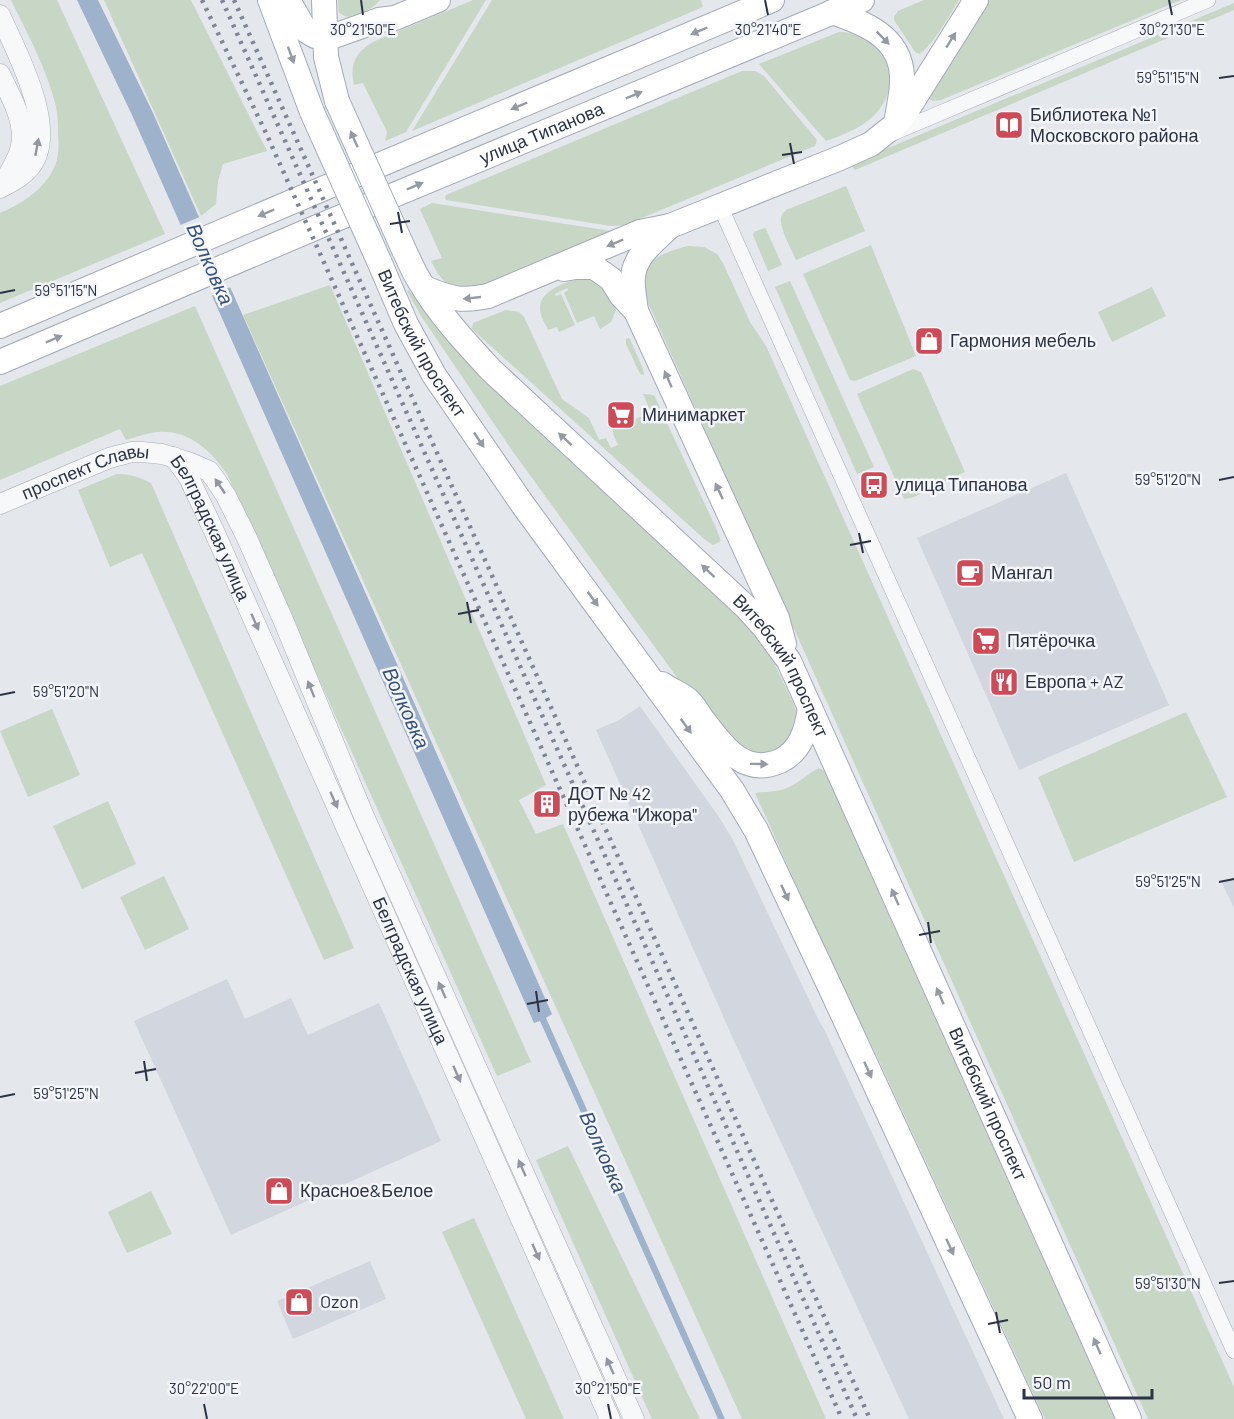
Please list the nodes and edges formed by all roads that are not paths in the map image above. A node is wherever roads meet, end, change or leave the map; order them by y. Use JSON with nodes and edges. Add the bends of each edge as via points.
{"nodes":[{"id":1,"x":270,"y":0,"type":"edge"},
{"id":2,"x":288,"y":0,"type":"edge"},
{"id":3,"x":324,"y":0,"type":"edge"},
{"id":4,"x":394,"y":0,"type":"edge"},
{"id":5,"x":438,"y":0,"type":"edge"},
{"id":6,"x":772,"y":0,"type":"edge"},
{"id":7,"x":862,"y":0,"type":"edge"},
{"id":8,"x":976,"y":0,"type":"edge"},
{"id":9,"x":1208,"y":0,"type":"edge"},
{"id":10,"x":832,"y":12,"type":"junction"},
{"id":11,"x":0,"y":15,"type":"edge"},
{"id":12,"x":379,"y":20,"type":"junction"},
{"id":13,"x":325,"y":37,"type":"junction"},
{"id":14,"x":0,"y":74,"type":"edge"},
{"id":15,"x":896,"y":127,"type":"junction"},
{"id":16,"x":0,"y":188,"type":"edge"},
{"id":17,"x":720,"y":206,"type":"junction"},
{"id":18,"x":670,"y":226,"type":"junction"},
{"id":19,"x":545,"y":273,"type":"junction"},
{"id":20,"x":424,"y":288,"type":"junction"},
{"id":21,"x":636,"y":311,"type":"junction"},
{"id":22,"x":0,"y":326,"type":"edge"},
{"id":23,"x":0,"y":362,"type":"edge"},
{"id":24,"x":174,"y":457,"type":"junction"},
{"id":25,"x":0,"y":504,"type":"edge"},
{"id":26,"x":789,"y":661,"type":"junction"},
{"id":27,"x":652,"y":679,"type":"junction"},
{"id":28,"x":810,"y":708,"type":"junction"},
{"id":29,"x":1234,"y":1351,"type":"edge"},
{"id":30,"x":610,"y":1419,"type":"edge"},
{"id":31,"x":634,"y":1419,"type":"edge"},
{"id":32,"x":1030,"y":1419,"type":"edge"},
{"id":33,"x":1129,"y":1419,"type":"edge"}],
"edges":[{"from":1,"to":27,"type":"main road","name":"Витебский проспект","one_way":true,"bridge":true,"via":[[312,112],[406,324],[434,375],[523,505]]},
{"from":2,"to":13,"type":"main road","via":[[305,30]]},
{"from":3,"to":13,"type":"main road","name":"Витебский проспект"},
{"from":4,"to":12,"type":"main road"},
{"from":5,"to":12,"type":"main road","via":[[395,18]]},
{"from":6,"to":22,"type":"main road","name":"улица Типанова","one_way":true},
{"from":7,"to":10,"type":"main road","name":"улица Типанова"},
{"from":15,"to":8,"type":"main road","one_way":true},
{"from":9,"to":15,"type":"street"},
{"from":10,"to":15,"type":"main road","one_way":true,"via":[[876,30],[893,48],[902,73]]},
{"from":23,"to":10,"type":"main road","name":"улица Типанова","one_way":true},
{"from":16,"to":11,"type":"street","one_way":true,"via":[[31,166],[38,151],[40,130],[33,90]]},
{"from":12,"to":13,"type":"main road"},
{"from":20,"to":13,"type":"main road","name":"Витебский проспект","one_way":true,"bridge":true,"via":[[337,101]]},
{"from":14,"to":16,"type":"street","via":[[15,107],[22,138]]},
{"from":15,"to":17,"type":"main road","via":[[840,158]]},
{"from":17,"to":18,"type":"main road"},
{"from":17,"to":29,"type":"street"},
{"from":18,"to":19,"type":"main road","one_way":true,"via":[[640,232]]},
{"from":18,"to":21,"type":"main road","via":[[636,264]]},
{"from":19,"to":20,"type":"main road","one_way":true,"via":[[470,300]]},
{"from":19,"to":21,"type":"main road","via":[[594,267],[611,279]]},
{"from":26,"to":20,"type":"main road","name":"Витебский проспект","one_way":true,"via":[[747,608],[491,369],[452,327]]},
{"from":26,"to":21,"type":"main road","one_way":true,"via":[[777,618]]},
{"from":24,"to":25,"type":"street","name":"проспект Славы","via":[[142,452],[116,455]]},
{"from":24,"to":30,"type":"street","name":"Белградская улица","one_way":true,"via":[[210,522]]},
{"from":31,"to":24,"type":"street","name":"Белградская улица","one_way":true,"via":[[363,814],[246,536],[209,471]]},
{"from":26,"to":28,"type":"main road","name":"Витебский проспект"},
{"from":27,"to":28,"type":"main road","one_way":true,"via":[[689,701],[730,753],[746,763],[765,765],[790,756],[807,729]]},
{"from":27,"to":32,"type":"main road","name":"Витебский проспект","one_way":true,"via":[[756,830]]},
{"from":33,"to":28,"type":"main road","name":"Витебский проспект","one_way":true}]}
